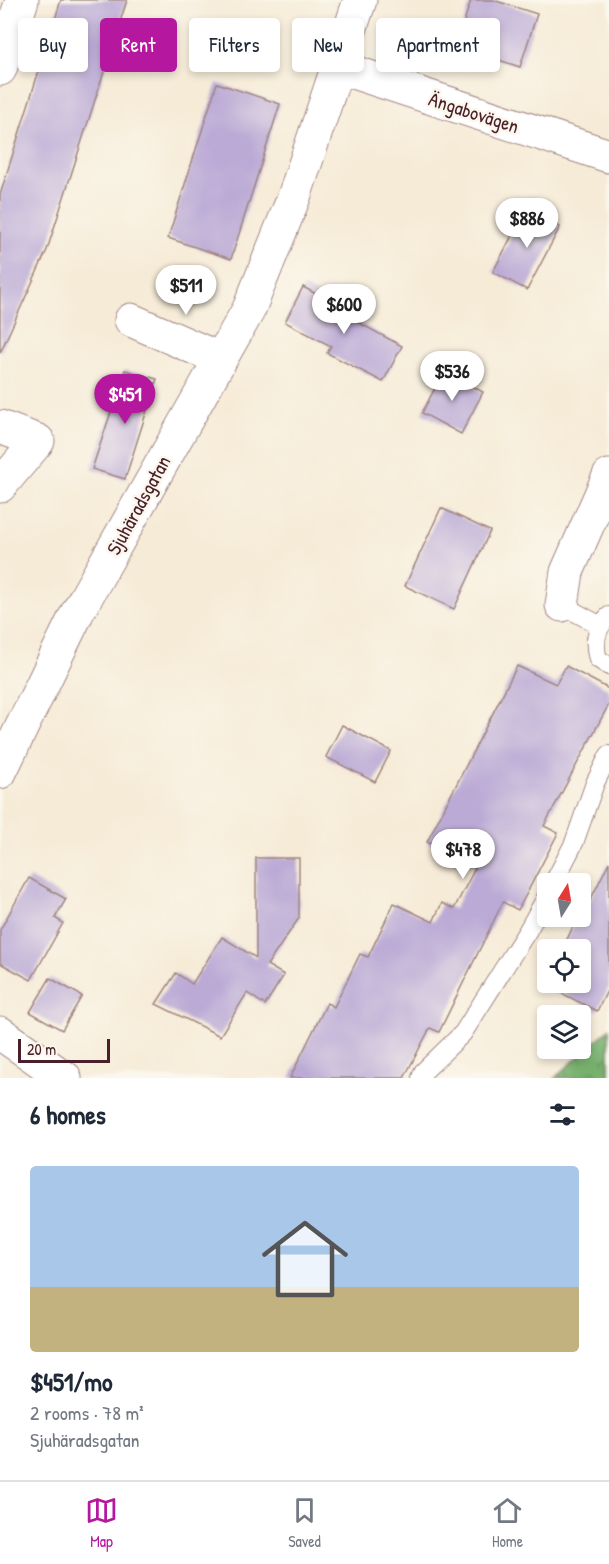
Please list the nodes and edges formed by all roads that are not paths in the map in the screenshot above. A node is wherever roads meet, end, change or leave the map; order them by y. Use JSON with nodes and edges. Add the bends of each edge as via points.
{"nodes":[{"id":1,"x":22,"y":0,"type":"edge"},
{"id":2,"x":360,"y":0,"type":"edge"},
{"id":3,"x":354,"y":18,"type":"edge"},
{"id":4,"x":0,"y":69,"type":"edge"},
{"id":5,"x":336,"y":72,"type":"edge"},
{"id":6,"x":353,"y":72,"type":"edge"},
{"id":7,"x":609,"y":156,"type":"edge"},
{"id":8,"x":132,"y":320,"type":"dead end"},
{"id":9,"x":220,"y":359,"type":"junction"},
{"id":10,"x":0,"y":427,"type":"edge"},
{"id":11,"x":609,"y":476,"type":"edge"},
{"id":12,"x":0,"y":486,"type":"edge"},
{"id":13,"x":562,"y":605,"type":"joint"},
{"id":14,"x":604,"y":621,"type":"edge"},
{"id":15,"x":609,"y":666,"type":"edge"},
{"id":16,"x":609,"y":755,"type":"edge"},
{"id":17,"x":0,"y":772,"type":"edge"},
{"id":18,"x":559,"y":873,"type":"edge"},
{"id":19,"x":537,"y":914,"type":"edge"},
{"id":20,"x":0,"y":1033,"type":"edge"},
{"id":21,"x":65,"y":1078,"type":"edge"},
{"id":22,"x":421,"y":1078,"type":"edge"}],
"edges":[{"from":1,"to":4,"type":"street"},
{"from":2,"to":3,"type":"street","name":"Sjuhäradsgatan"},
{"from":5,"to":9,"type":"street","name":"Sjuhäradsgatan","via":[[290,207],[249,309]]},
{"from":6,"to":7,"type":"street","name":"Ängabovägen"},
{"from":8,"to":9,"type":"street"},
{"from":9,"to":17,"type":"street","name":"Sjuhäradsgatan","via":[[77,613]]},
{"from":10,"to":12,"type":"street","via":[[38,441]]},
{"from":11,"to":13,"type":"street","via":[[567,572]]},
{"from":13,"to":14,"type":"lane"},
{"from":14,"to":15,"type":"lane","via":[[595,648],[598,659]]},
{"from":16,"to":18,"type":"lane"},
{"from":19,"to":22,"type":"lane","via":[[463,1033]]},
{"from":20,"to":21,"type":"street"}]}
